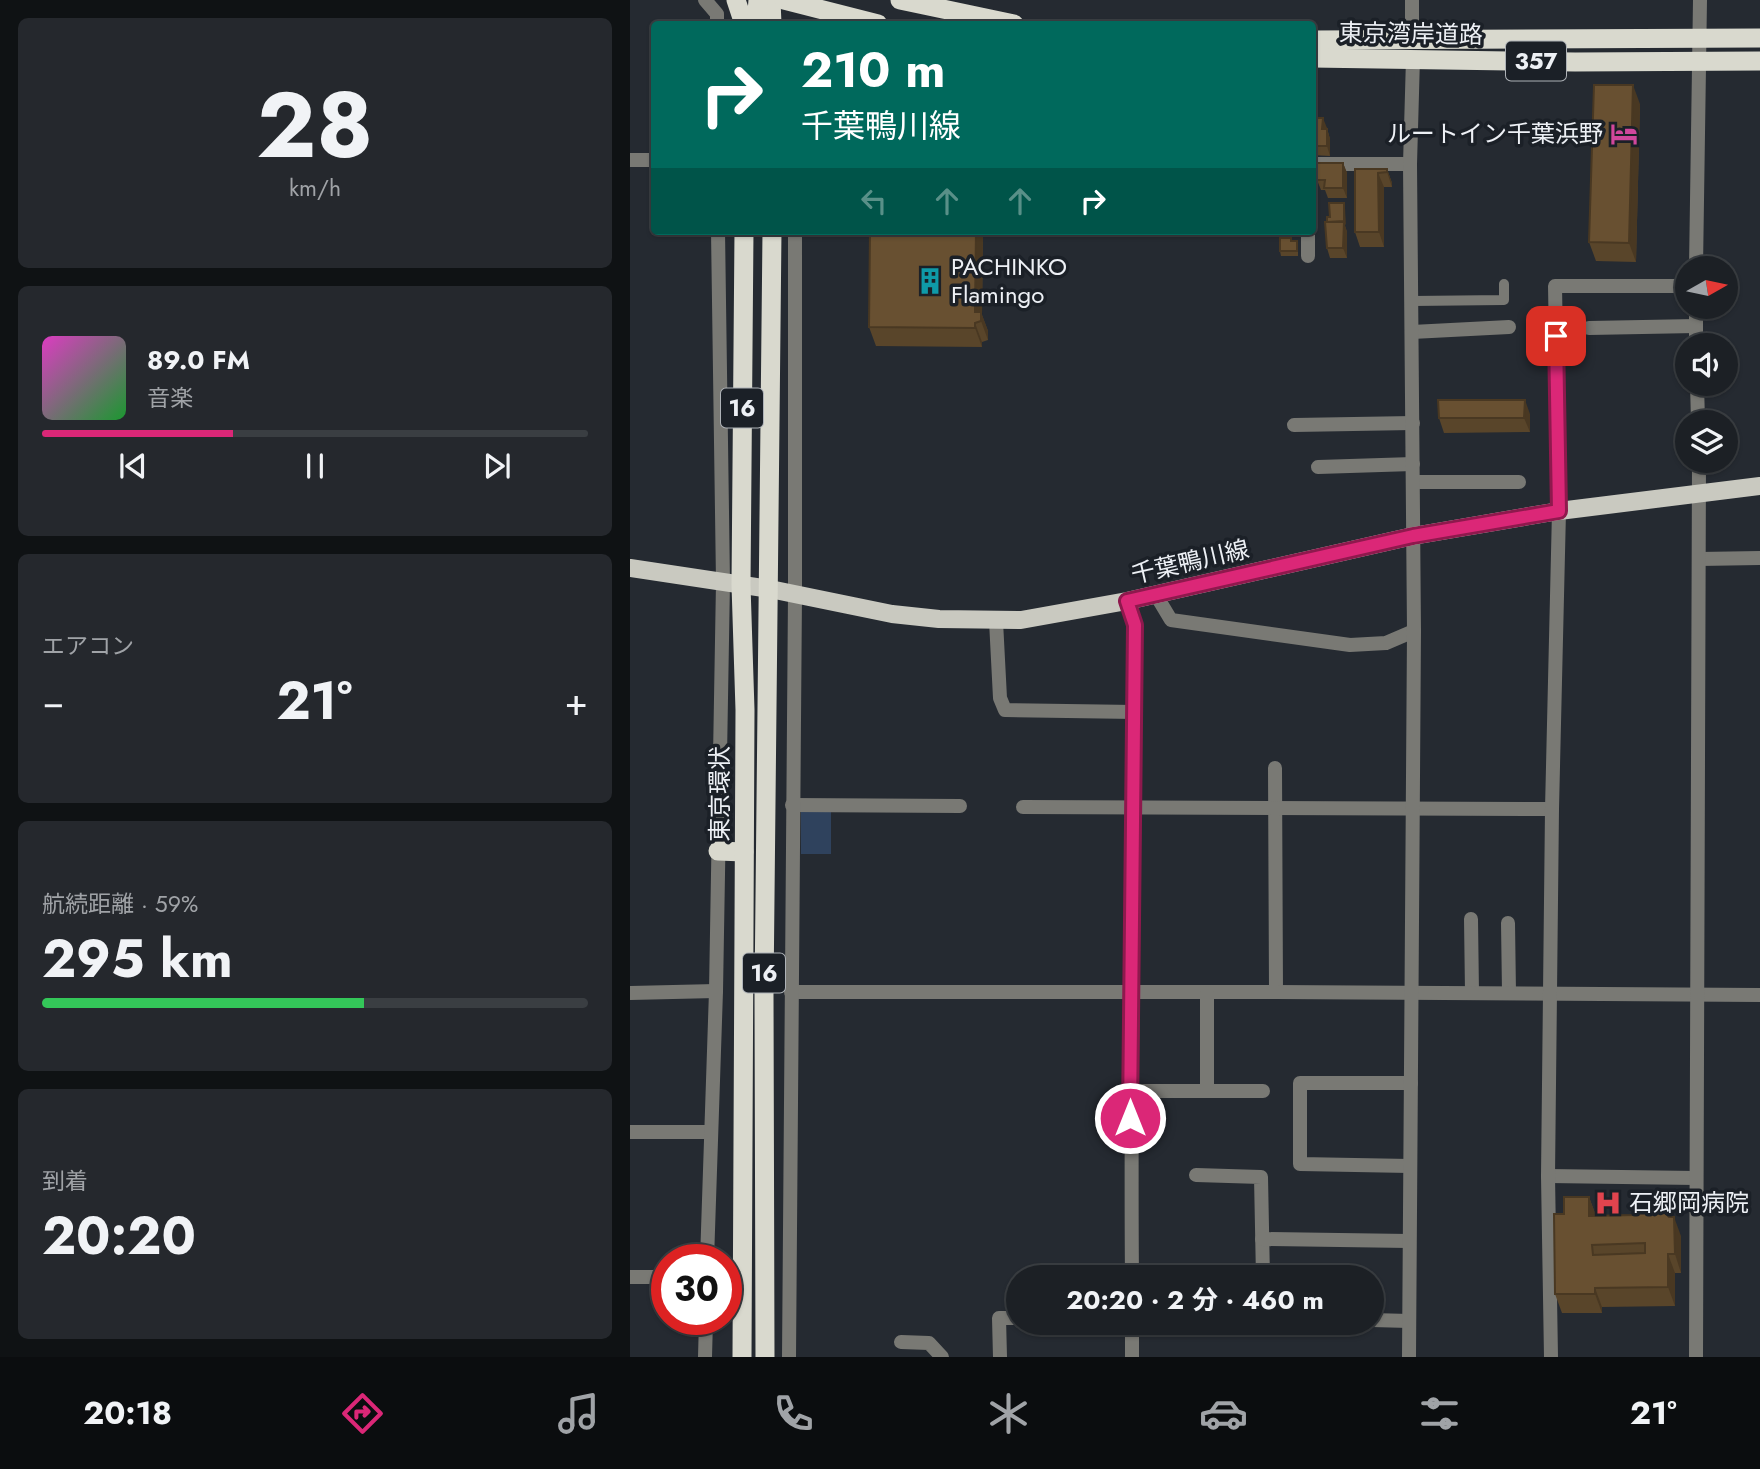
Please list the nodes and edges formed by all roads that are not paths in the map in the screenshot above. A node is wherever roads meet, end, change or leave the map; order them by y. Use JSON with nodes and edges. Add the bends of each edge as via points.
{"nodes":[{"id":1,"x":705,"y":0,"type":"edge"},
{"id":2,"x":736,"y":0,"type":"edge"},
{"id":3,"x":758,"y":0,"type":"edge"},
{"id":4,"x":771,"y":0,"type":"edge"},
{"id":5,"x":784,"y":0,"type":"edge"},
{"id":6,"x":900,"y":0,"type":"edge"},
{"id":7,"x":1412,"y":0,"type":"edge"},
{"id":8,"x":1700,"y":0,"type":"edge"},
{"id":9,"x":717,"y":21,"type":"edge"},
{"id":10,"x":743,"y":21,"type":"edge"},
{"id":11,"x":756,"y":21,"type":"edge"},
{"id":12,"x":772,"y":21,"type":"edge"},
{"id":13,"x":866,"y":21,"type":"edge"},
{"id":14,"x":1000,"y":21,"type":"edge"},
{"id":15,"x":1700,"y":38,"type":"junction"},
{"id":16,"x":1760,"y":38,"type":"edge"},
{"id":17,"x":1316,"y":40,"type":"edge"},
{"id":18,"x":1413,"y":49,"type":"junction"},
{"id":19,"x":1316,"y":58,"type":"edge"},
{"id":20,"x":1760,"y":61,"type":"edge"},
{"id":21,"x":1699,"y":62,"type":"junction"},
{"id":22,"x":630,"y":160,"type":"edge"},
{"id":23,"x":651,"y":160,"type":"edge"},
{"id":24,"x":1316,"y":164,"type":"edge"},
{"id":25,"x":1409,"y":164,"type":"junction"},
{"id":26,"x":718,"y":235,"type":"edge"},
{"id":27,"x":744,"y":235,"type":"edge"},
{"id":28,"x":772,"y":235,"type":"edge"},
{"id":29,"x":795,"y":235,"type":"edge"},
{"id":30,"x":1308,"y":235,"type":"edge"},
{"id":31,"x":1308,"y":256,"type":"dead end"},
{"id":32,"x":1696,"y":256,"type":"edge"},
{"id":33,"x":1504,"y":284,"type":"dead end"},
{"id":34,"x":1675,"y":286,"type":"edge"},
{"id":35,"x":1412,"y":301,"type":"junction"},
{"id":36,"x":1696,"y":319,"type":"edge"},
{"id":37,"x":1696,"y":326,"type":"junction"},
{"id":38,"x":1509,"y":327,"type":"dead end"},
{"id":39,"x":1589,"y":328,"type":"dead end"},
{"id":40,"x":1412,"y":331,"type":"junction"},
{"id":41,"x":1696,"y":333,"type":"edge"},
{"id":42,"x":1413,"y":423,"type":"junction"},
{"id":43,"x":1294,"y":425,"type":"dead end"},
{"id":44,"x":1413,"y":464,"type":"junction"},
{"id":45,"x":1318,"y":467,"type":"dead end"},
{"id":46,"x":1699,"y":473,"type":"edge"},
{"id":47,"x":1413,"y":482,"type":"junction"},
{"id":48,"x":1519,"y":482,"type":"dead end"},
{"id":49,"x":1760,"y":486,"type":"edge"},
{"id":50,"x":1699,"y":493,"type":"junction"},
{"id":51,"x":1559,"y":511,"type":"junction"},
{"id":52,"x":1413,"y":536,"type":"junction"},
{"id":53,"x":1760,"y":558,"type":"edge"},
{"id":54,"x":1699,"y":559,"type":"junction"},
{"id":55,"x":630,"y":568,"type":"edge"},
{"id":56,"x":732,"y":584,"type":"junction"},
{"id":57,"x":769,"y":589,"type":"junction"},
{"id":58,"x":795,"y":594,"type":"junction"},
{"id":59,"x":1156,"y":595,"type":"junction"},
{"id":60,"x":1127,"y":601,"type":"junction"},
{"id":61,"x":996,"y":621,"type":"junction"},
{"id":62,"x":1414,"y":631,"type":"junction"},
{"id":63,"x":1135,"y":712,"type":"junction"},
{"id":64,"x":1275,"y":768,"type":"dead end"},
{"id":65,"x":792,"y":805,"type":"junction"},
{"id":66,"x":960,"y":806,"type":"dead end"},
{"id":67,"x":1023,"y":807,"type":"dead end"},
{"id":68,"x":1135,"y":808,"type":"junction"},
{"id":69,"x":1413,"y":808,"type":"junction"},
{"id":70,"x":1552,"y":809,"type":"junction"},
{"id":71,"x":1277,"y":810,"type":"junction"},
{"id":72,"x":718,"y":851,"type":"junction"},
{"id":73,"x":744,"y":852,"type":"junction"},
{"id":74,"x":1471,"y":919,"type":"dead end"},
{"id":75,"x":1508,"y":923,"type":"dead end"},
{"id":76,"x":716,"y":992,"type":"junction"},
{"id":77,"x":791,"y":992,"type":"junction"},
{"id":78,"x":1131,"y":992,"type":"junction"},
{"id":79,"x":1276,"y":992,"type":"junction"},
{"id":80,"x":1410,"y":992,"type":"junction"},
{"id":81,"x":630,"y":993,"type":"edge"},
{"id":82,"x":1207,"y":993,"type":"junction"},
{"id":83,"x":1472,"y":993,"type":"junction"},
{"id":84,"x":1509,"y":993,"type":"junction"},
{"id":85,"x":1551,"y":993,"type":"junction"},
{"id":86,"x":1698,"y":995,"type":"junction"},
{"id":87,"x":1760,"y":995,"type":"edge"},
{"id":88,"x":1411,"y":1083,"type":"junction"},
{"id":89,"x":1207,"y":1090,"type":"junction"},
{"id":90,"x":1130,"y":1091,"type":"junction"},
{"id":91,"x":1263,"y":1091,"type":"dead end"},
{"id":92,"x":630,"y":1132,"type":"edge"},
{"id":93,"x":711,"y":1132,"type":"junction"},
{"id":94,"x":1410,"y":1166,"type":"junction"},
{"id":95,"x":1196,"y":1175,"type":"dead end"},
{"id":96,"x":1548,"y":1176,"type":"junction"},
{"id":97,"x":1696,"y":1178,"type":"junction"},
{"id":98,"x":1262,"y":1239,"type":"junction"},
{"id":99,"x":1409,"y":1241,"type":"junction"},
{"id":100,"x":708,"y":1244,"type":"edge"},
{"id":101,"x":1132,"y":1265,"type":"edge"},
{"id":102,"x":1263,"y":1265,"type":"edge"},
{"id":103,"x":630,"y":1277,"type":"edge"},
{"id":104,"x":651,"y":1277,"type":"edge"},
{"id":105,"x":1006,"y":1318,"type":"edge"},
{"id":106,"x":1384,"y":1320,"type":"edge"},
{"id":107,"x":1409,"y":1321,"type":"junction"},
{"id":108,"x":706,"y":1335,"type":"edge"},
{"id":109,"x":1132,"y":1335,"type":"edge"},
{"id":110,"x":901,"y":1342,"type":"dead end"},
{"id":111,"x":705,"y":1357,"type":"edge"},
{"id":112,"x":742,"y":1357,"type":"edge"},
{"id":113,"x":765,"y":1357,"type":"edge"},
{"id":114,"x":789,"y":1357,"type":"edge"},
{"id":115,"x":943,"y":1357,"type":"edge"},
{"id":116,"x":999,"y":1357,"type":"edge"},
{"id":117,"x":1132,"y":1357,"type":"edge"},
{"id":118,"x":1409,"y":1357,"type":"edge"},
{"id":119,"x":1551,"y":1357,"type":"edge"},
{"id":120,"x":1696,"y":1357,"type":"edge"}],
"edges":[{"from":1,"to":9,"type":"street"},
{"from":2,"to":10,"type":"highway"},
{"from":3,"to":11,"type":"highway"},
{"from":4,"to":12,"type":"highway"},
{"from":5,"to":13,"type":"highway"},
{"from":6,"to":14,"type":"highway"},
{"from":7,"to":18,"type":"street"},
{"from":8,"to":15,"type":"street"},
{"from":15,"to":16,"type":"highway","name":"東京湾岸道路","number":"357"},
{"from":15,"to":18,"type":"highway","name":"東京湾岸道路","number":"357"},
{"from":15,"to":21,"type":"street"},
{"from":17,"to":18,"type":"highway","name":"東京湾岸道路","number":"357"},
{"from":18,"to":19,"type":"highway","name":"東京湾岸道路","number":"357"},
{"from":18,"to":21,"type":"highway","name":"東京湾岸道路","number":"357"},
{"from":18,"to":25,"type":"street"},
{"from":20,"to":21,"type":"highway","name":"東京湾岸道路","number":"357"},
{"from":21,"to":32,"type":"street"},
{"from":22,"to":23,"type":"street"},
{"from":24,"to":25,"type":"street"},
{"from":25,"to":35,"type":"street"},
{"from":26,"to":56,"type":"street","via":[[723,530]]},
{"from":27,"to":56,"type":"highway","name":"東京環状","number":"16"},
{"from":28,"to":57,"type":"highway","name":"東京環状","number":"16"},
{"from":29,"to":58,"type":"street"},
{"from":30,"to":31,"type":"street"},
{"from":33,"to":35,"type":"lane","via":[[1504,300]]},
{"from":34,"to":51,"type":"street","via":[[1555,286]]},
{"from":35,"to":40,"type":"street"},
{"from":36,"to":37,"type":"street"},
{"from":37,"to":39,"type":"street"},
{"from":37,"to":41,"type":"street"},
{"from":38,"to":40,"type":"street"},
{"from":40,"to":42,"type":"street"},
{"from":42,"to":43,"type":"street"},
{"from":42,"to":44,"type":"street"},
{"from":44,"to":45,"type":"street"},
{"from":44,"to":47,"type":"street"},
{"from":46,"to":50,"type":"street"},
{"from":47,"to":48,"type":"street"},
{"from":47,"to":52,"type":"street"},
{"from":49,"to":50,"type":"main road","name":"千葉鴨川線"},
{"from":50,"to":51,"type":"main road","name":"千葉鴨川線"},
{"from":50,"to":54,"type":"street"},
{"from":51,"to":52,"type":"main road","name":"千葉鴨川線"},
{"from":51,"to":70,"type":"street"},
{"from":52,"to":59,"type":"main road","name":"千葉鴨川線"},
{"from":52,"to":62,"type":"street"},
{"from":53,"to":54,"type":"street"},
{"from":54,"to":86,"type":"street"},
{"from":55,"to":56,"type":"main road","name":"千葉鴨川線"},
{"from":56,"to":57,"type":"main road","name":"千葉鴨川線"},
{"from":56,"to":72,"type":"street"},
{"from":56,"to":73,"type":"highway","name":"東京環状","number":"16","via":[[745,710]]},
{"from":57,"to":58,"type":"main road","name":"千葉鴨川線"},
{"from":57,"to":113,"type":"highway","name":"東京環状","number":"16"},
{"from":58,"to":61,"type":"main road","name":"千葉鴨川線","via":[[892,614]]},
{"from":58,"to":65,"type":"street"},
{"from":59,"to":60,"type":"main road","name":"千葉鴨川線"},
{"from":59,"to":62,"type":"street","via":[[1171,621],[1350,645],[1386,642]]},
{"from":60,"to":61,"type":"main road","name":"千葉鴨川線"},
{"from":60,"to":63,"type":"street","via":[[1135,625]]},
{"from":61,"to":63,"type":"street","via":[[1000,698],[1005,709]]},
{"from":62,"to":69,"type":"street"},
{"from":63,"to":68,"type":"street"},
{"from":64,"to":71,"type":"street"},
{"from":65,"to":66,"type":"street"},
{"from":65,"to":77,"type":"street"},
{"from":67,"to":68,"type":"street"},
{"from":68,"to":71,"type":"street"},
{"from":68,"to":78,"type":"street"},
{"from":69,"to":70,"type":"street"},
{"from":69,"to":71,"type":"street"},
{"from":69,"to":80,"type":"street"},
{"from":70,"to":85,"type":"street"},
{"from":71,"to":79,"type":"street"},
{"from":72,"to":73,"type":"highway"},
{"from":72,"to":76,"type":"street"},
{"from":73,"to":112,"type":"highway","name":"東京環状","number":"16"},
{"from":74,"to":83,"type":"street"},
{"from":75,"to":84,"type":"street"},
{"from":76,"to":81,"type":"street"},
{"from":76,"to":93,"type":"street"},
{"from":77,"to":78,"type":"street"},
{"from":77,"to":114,"type":"street"},
{"from":78,"to":82,"type":"street"},
{"from":78,"to":90,"type":"street"},
{"from":79,"to":80,"type":"street"},
{"from":79,"to":82,"type":"street"},
{"from":80,"to":83,"type":"street"},
{"from":80,"to":88,"type":"street"},
{"from":82,"to":89,"type":"street"},
{"from":83,"to":84,"type":"street"},
{"from":84,"to":85,"type":"street"},
{"from":85,"to":86,"type":"street"},
{"from":85,"to":96,"type":"street"},
{"from":86,"to":87,"type":"street"},
{"from":86,"to":97,"type":"street"},
{"from":88,"to":94,"type":"street"},
{"from":88,"to":94,"type":"street","via":[[1300,1083],[1300,1164]]},
{"from":89,"to":90,"type":"street"},
{"from":89,"to":91,"type":"street"},
{"from":90,"to":101,"type":"street"},
{"from":92,"to":93,"type":"street"},
{"from":93,"to":100,"type":"street"},
{"from":94,"to":99,"type":"street"},
{"from":95,"to":98,"type":"street","via":[[1261,1177]]},
{"from":96,"to":97,"type":"street"},
{"from":96,"to":119,"type":"street"},
{"from":97,"to":120,"type":"street"},
{"from":98,"to":99,"type":"street"},
{"from":98,"to":102,"type":"street"},
{"from":99,"to":107,"type":"street"},
{"from":103,"to":104,"type":"street"},
{"from":105,"to":116,"type":"street","via":[[999,1318]]},
{"from":106,"to":107,"type":"street"},
{"from":107,"to":118,"type":"street"},
{"from":108,"to":111,"type":"street"},
{"from":109,"to":117,"type":"street"},
{"from":110,"to":115,"type":"street","via":[[929,1343]]}]}
